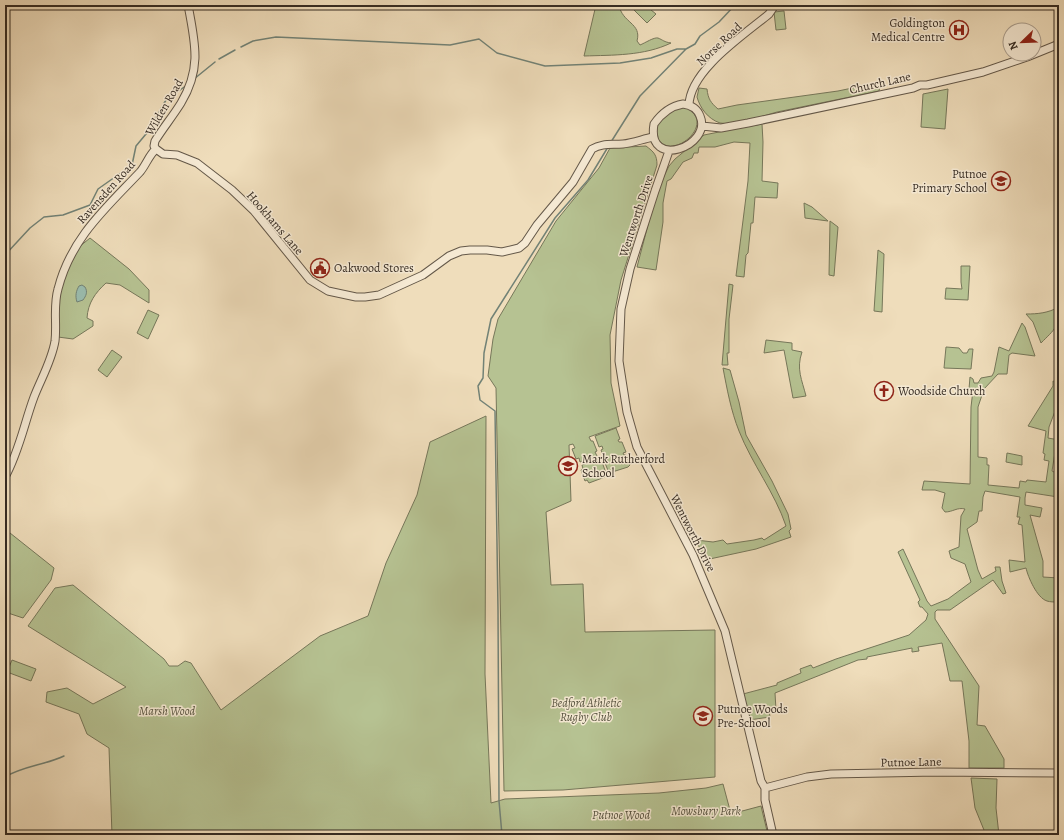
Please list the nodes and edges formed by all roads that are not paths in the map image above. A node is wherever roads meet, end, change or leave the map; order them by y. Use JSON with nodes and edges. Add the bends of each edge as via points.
{"nodes":[{"id":1,"x":188,"y":5,"type":"edge"},
{"id":2,"x":775,"y":5,"type":"edge"},
{"id":3,"x":1059,"y":44,"type":"edge"},
{"id":4,"x":689,"y":105,"type":"junction"},
{"id":5,"x":702,"y":126,"type":"junction"},
{"id":6,"x":653,"y":136,"type":"junction"},
{"id":7,"x":156,"y":149,"type":"junction"},
{"id":8,"x":669,"y":151,"type":"junction"},
{"id":9,"x":5,"y":477,"type":"edge"},
{"id":10,"x":1059,"y":773,"type":"edge"},
{"id":11,"x":765,"y":788,"type":"junction"},
{"id":12,"x":773,"y":835,"type":"edge"}],
"edges":[{"from":1,"to":7,"type":"street","name":"Wilden Road","via":[[195,54],[191,82],[180,104],[158,136],[154,146]]},
{"from":2,"to":4,"type":"street","name":"Norse Road","via":[[769,14],[708,66],[691,93]]},
{"from":3,"to":5,"type":"street","name":"Church Lane","via":[[966,76],[927,85],[786,116],[720,128]]},
{"from":4,"to":5,"type":"street","via":[[699,113]]},
{"from":4,"to":6,"type":"street","via":[[678,105],[664,114],[654,124]]},
{"from":5,"to":8,"type":"street","via":[[698,136],[687,145]]},
{"from":6,"to":7,"type":"street","name":"Hookhams Lane","via":[[622,144],[605,144],[592,149],[573,182],[519,248],[502,252],[461,251],[449,256],[423,275],[379,295],[365,297],[328,291],[310,280],[254,211],[232,190],[197,163],[177,155],[163,154]]},
{"from":6,"to":8,"type":"street","via":[[658,145]]},
{"from":7,"to":9,"type":"street","name":"Ravensden Road","via":[[142,170],[97,216],[80,239],[67,265],[57,290],[56,328],[52,352],[33,398],[12,465]]},
{"from":8,"to":11,"type":"street","name":"Wentworth Drive","via":[[630,269],[621,309],[619,361],[627,412],[637,447],[693,555],[724,632]]},
{"from":10,"to":11,"type":"street","name":"Putnoe Lane","via":[[831,774],[807,777]]},
{"from":11,"to":12,"type":"street","name":"Wentworth Drive","via":[[765,800]]}]}
